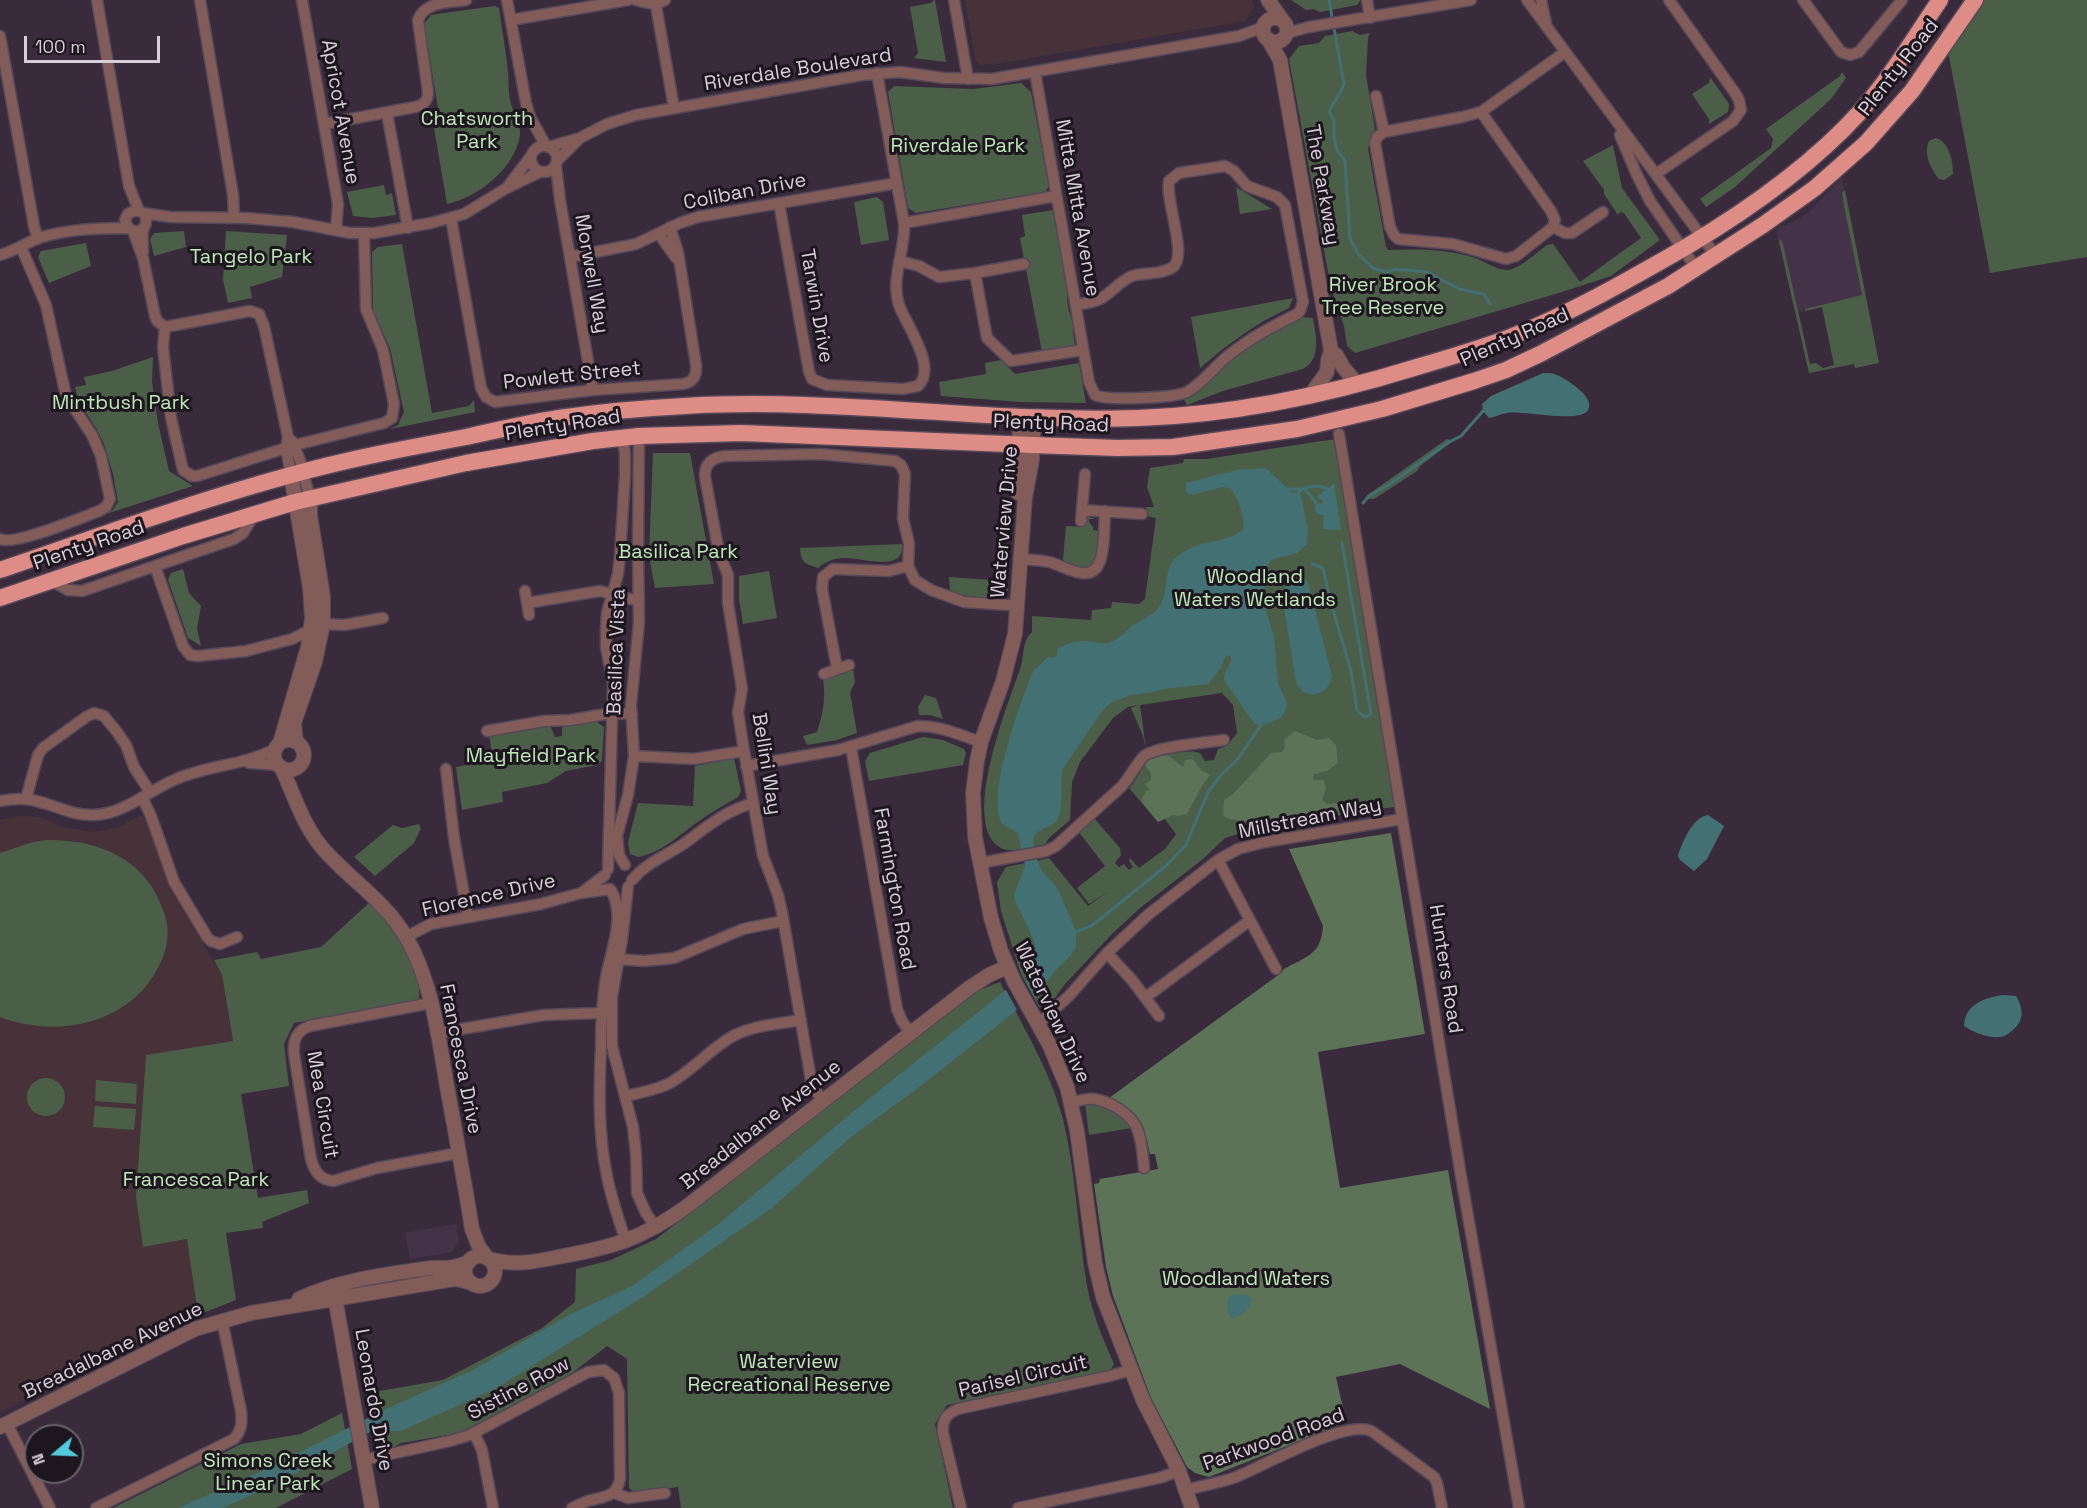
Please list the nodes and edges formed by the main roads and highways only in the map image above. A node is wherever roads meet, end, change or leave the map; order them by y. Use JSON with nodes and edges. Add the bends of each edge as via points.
{"nodes":[{"id":1,"x":1940,"y":0,"type":"edge"},
{"id":2,"x":1975,"y":0,"type":"edge"},
{"id":3,"x":0,"y":570,"type":"edge"},
{"id":4,"x":0,"y":598,"type":"edge"}],
"edges":[{"from":1,"to":3,"type":"highway","name":"Plenty Road","via":[[1905,54],[1859,113],[1807,163],[1703,237],[1620,285],[1509,338],[1358,385],[1309,397],[1152,418],[1027,418],[770,404],[683,406],[560,418],[297,473]]},
{"from":2,"to":4,"type":"highway","name":"Plenty Road","via":[[1912,91],[1866,143],[1815,188],[1763,225],[1603,321],[1506,369],[1382,409],[1297,429],[1173,447],[741,433],[593,441],[483,460],[302,501],[183,536]]}]}
